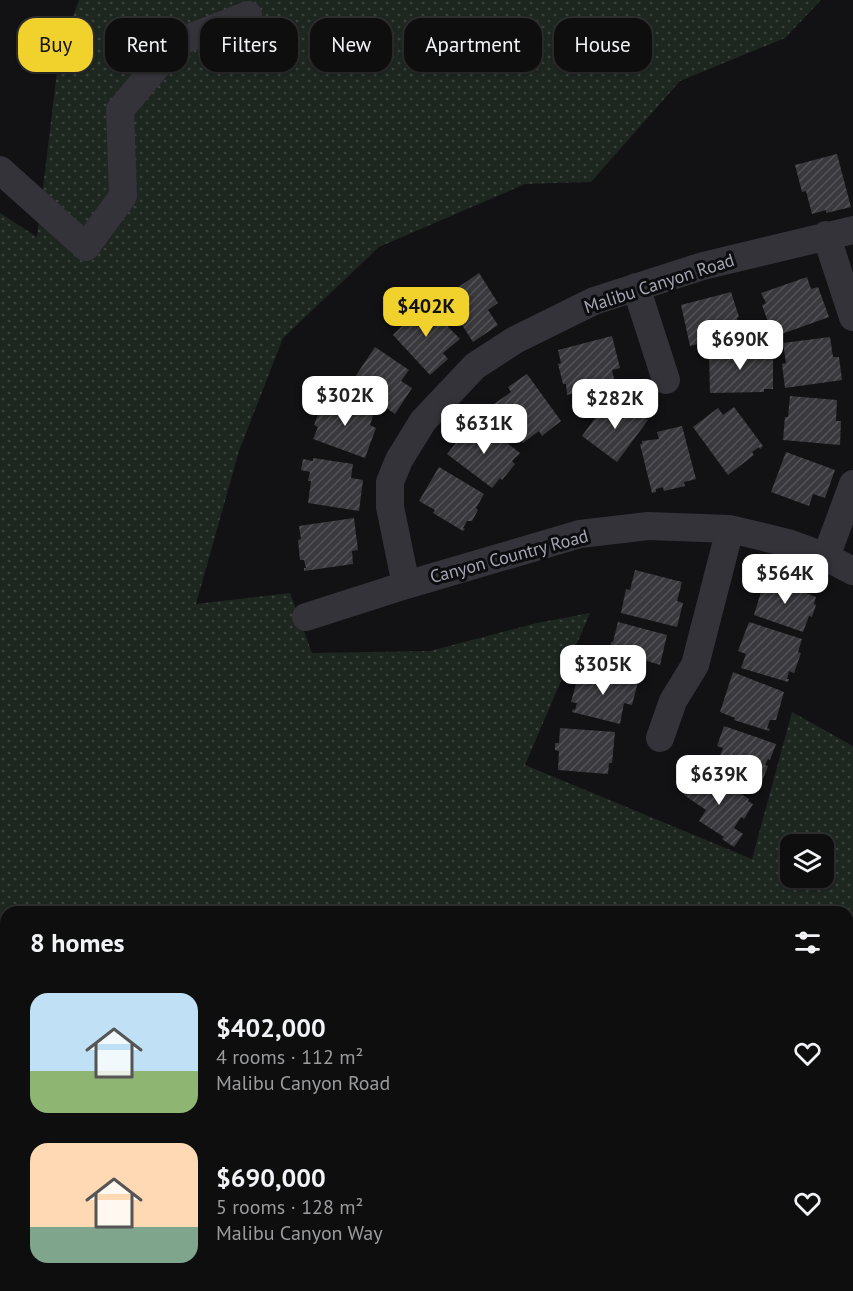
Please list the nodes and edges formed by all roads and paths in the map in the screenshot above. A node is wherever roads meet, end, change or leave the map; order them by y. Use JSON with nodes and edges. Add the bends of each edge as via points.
{"nodes":[{"id":1,"x":248,"y":15,"type":"dead end"},
{"id":2,"x":0,"y":170,"type":"edge"},
{"id":3,"x":839,"y":233,"type":"edge"},
{"id":4,"x":636,"y":287,"type":"junction"},
{"id":5,"x":853,"y":317,"type":"edge"},
{"id":6,"x":666,"y":380,"type":"dead end"},
{"id":7,"x":853,"y":484,"type":"edge"},
{"id":8,"x":730,"y":529,"type":"junction"},
{"id":9,"x":826,"y":557,"type":"junction"},
{"id":10,"x":853,"y":572,"type":"edge"},
{"id":11,"x":406,"y":585,"type":"junction"},
{"id":12,"x":306,"y":617,"type":"dead end"},
{"id":13,"x":660,"y":738,"type":"dead end"}],
"edges":[{"from":1,"to":2,"type":"street","via":[[176,43],[120,110],[123,196],[86,247]]},
{"from":3,"to":4,"type":"street","name":"Malibu Canyon Road","via":[[703,266]]},
{"from":3,"to":5,"type":"street"},
{"from":4,"to":6,"type":"street"},
{"from":4,"to":11,"type":"street","name":"Malibu Canyon Road","via":[[594,301],[515,340],[475,366],[423,421],[390,482],[390,507]]},
{"from":7,"to":9,"type":"street"},
{"from":8,"to":9,"type":"street","name":"Canyon Country Road"},
{"from":8,"to":11,"type":"street","name":"Canyon Country Road","via":[[648,526],[580,534]]},
{"from":8,"to":13,"type":"street","via":[[695,665],[673,701]]},
{"from":9,"to":10,"type":"street","name":"Canyon Country Road"},
{"from":11,"to":12,"type":"street","name":"Canyon Country Road"}]}
